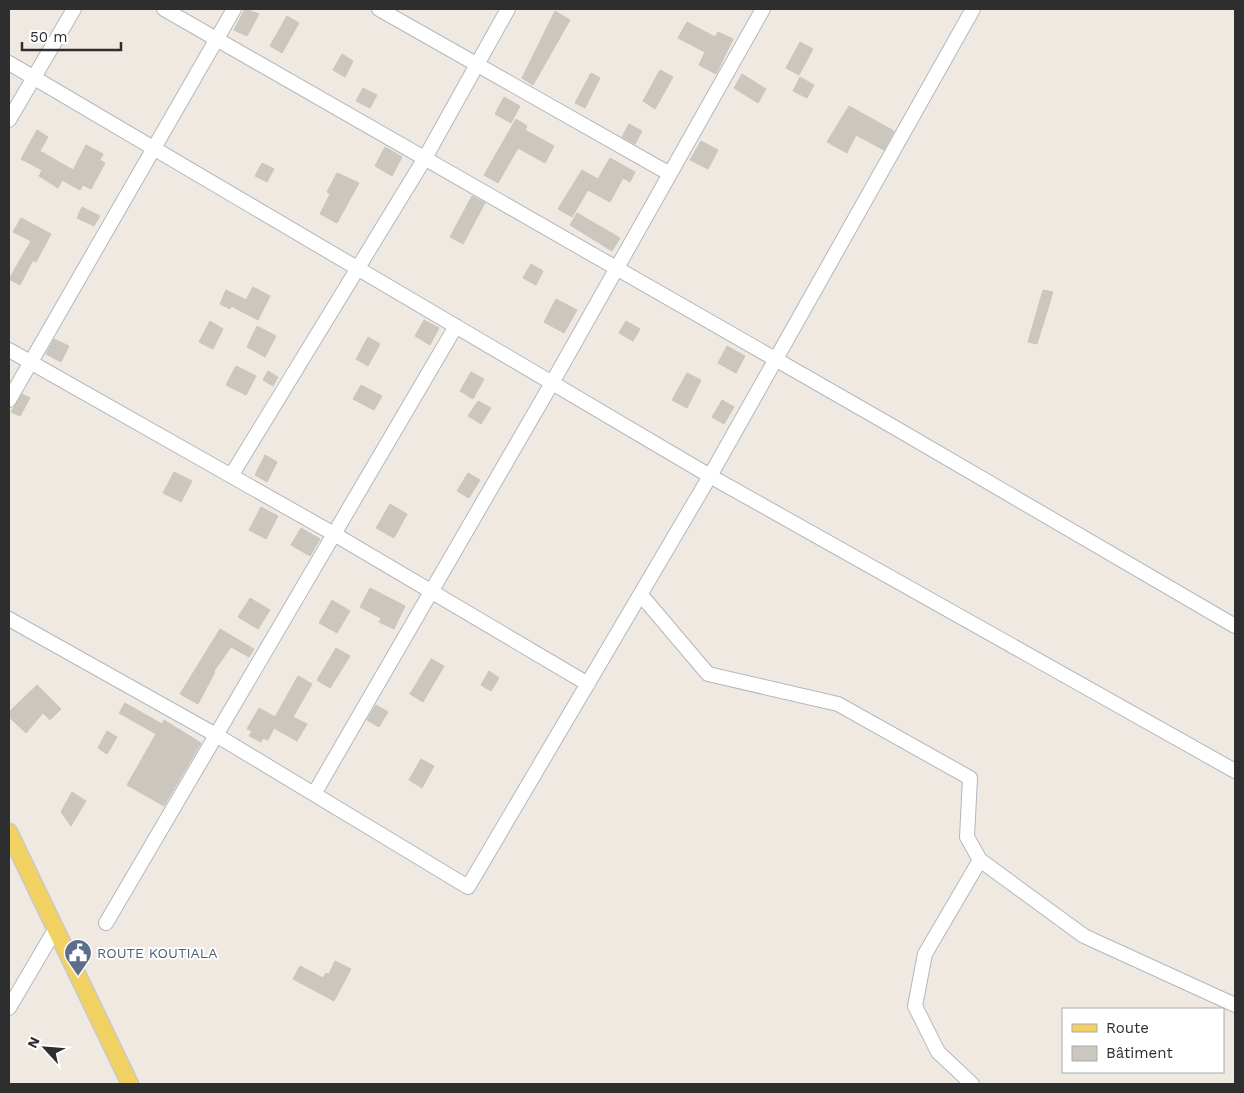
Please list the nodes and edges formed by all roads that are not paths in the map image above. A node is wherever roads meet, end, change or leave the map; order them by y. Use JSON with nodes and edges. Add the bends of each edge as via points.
{"nodes":[{"id":1,"x":74,"y":9,"type":"edge"},
{"id":2,"x":164,"y":9,"type":"edge"},
{"id":3,"x":234,"y":9,"type":"edge"},
{"id":4,"x":379,"y":9,"type":"edge"},
{"id":5,"x":508,"y":9,"type":"edge"},
{"id":6,"x":764,"y":9,"type":"edge"},
{"id":7,"x":973,"y":9,"type":"edge"},
{"id":8,"x":217,"y":39,"type":"junction"},
{"id":9,"x":9,"y":62,"type":"edge"},
{"id":10,"x":477,"y":64,"type":"junction"},
{"id":11,"x":34,"y":77,"type":"junction"},
{"id":12,"x":9,"y":120,"type":"edge"},
{"id":13,"x":154,"y":148,"type":"junction"},
{"id":14,"x":425,"y":158,"type":"junction"},
{"id":15,"x":670,"y":174,"type":"junction"},
{"id":16,"x":358,"y":268,"type":"junction"},
{"id":17,"x":616,"y":268,"type":"junction"},
{"id":18,"x":456,"y":326,"type":"junction"},
{"id":19,"x":9,"y":350,"type":"edge"},
{"id":20,"x":776,"y":360,"type":"junction"},
{"id":21,"x":31,"y":362,"type":"junction"},
{"id":22,"x":552,"y":383,"type":"junction"},
{"id":23,"x":9,"y":400,"type":"edge"},
{"id":24,"x":231,"y":476,"type":"junction"},
{"id":25,"x":710,"y":476,"type":"junction"},
{"id":26,"x":334,"y":534,"type":"junction"},
{"id":27,"x":431,"y":591,"type":"junction"},
{"id":28,"x":641,"y":595,"type":"junction"},
{"id":29,"x":9,"y":618,"type":"edge"},
{"id":30,"x":1235,"y":626,"type":"edge"},
{"id":31,"x":588,"y":684,"type":"junction"},
{"id":32,"x":216,"y":735,"type":"junction"},
{"id":33,"x":1235,"y":771,"type":"edge"},
{"id":34,"x":314,"y":794,"type":"junction"},
{"id":35,"x":9,"y":832,"type":"edge"},
{"id":36,"x":980,"y":860,"type":"junction"},
{"id":37,"x":106,"y":923,"type":"dead end"},
{"id":38,"x":56,"y":928,"type":"junction"},
{"id":39,"x":1235,"y":1006,"type":"edge"},
{"id":40,"x":9,"y":1008,"type":"edge"},
{"id":41,"x":130,"y":1084,"type":"edge"},
{"id":42,"x":972,"y":1084,"type":"edge"}],
"edges":[{"from":1,"to":11,"type":"street"},
{"from":2,"to":8,"type":"street"},
{"from":3,"to":8,"type":"street"},
{"from":4,"to":10,"type":"street"},
{"from":5,"to":10,"type":"street"},
{"from":6,"to":15,"type":"street"},
{"from":7,"to":20,"type":"street"},
{"from":8,"to":13,"type":"street"},
{"from":8,"to":14,"type":"street"},
{"from":9,"to":11,"type":"street"},
{"from":10,"to":14,"type":"street"},
{"from":10,"to":15,"type":"street"},
{"from":11,"to":12,"type":"street"},
{"from":11,"to":13,"type":"street"},
{"from":13,"to":16,"type":"street"},
{"from":13,"to":21,"type":"street"},
{"from":14,"to":16,"type":"street"},
{"from":14,"to":17,"type":"street"},
{"from":15,"to":17,"type":"street"},
{"from":16,"to":18,"type":"street"},
{"from":16,"to":24,"type":"street"},
{"from":17,"to":20,"type":"street"},
{"from":17,"to":22,"type":"street"},
{"from":18,"to":22,"type":"street"},
{"from":18,"to":26,"type":"street"},
{"from":19,"to":21,"type":"street"},
{"from":20,"to":25,"type":"street"},
{"from":20,"to":30,"type":"street"},
{"from":21,"to":23,"type":"street"},
{"from":21,"to":24,"type":"street"},
{"from":22,"to":25,"type":"street"},
{"from":22,"to":27,"type":"street"},
{"from":24,"to":26,"type":"street"},
{"from":25,"to":28,"type":"street"},
{"from":25,"to":33,"type":"street"},
{"from":26,"to":27,"type":"street"},
{"from":26,"to":32,"type":"street"},
{"from":27,"to":31,"type":"street"},
{"from":27,"to":34,"type":"street"},
{"from":28,"to":31,"type":"street"},
{"from":28,"to":36,"type":"street","via":[[708,674],[838,704],[970,778],[967,837]]},
{"from":29,"to":32,"type":"street"},
{"from":31,"to":34,"type":"street","via":[[468,887]]},
{"from":32,"to":34,"type":"street"},
{"from":32,"to":37,"type":"street"},
{"from":35,"to":38,"type":"main road"},
{"from":36,"to":39,"type":"street","via":[[1084,936]]},
{"from":36,"to":42,"type":"street","via":[[925,954],[915,1006],[938,1052]]},
{"from":38,"to":40,"type":"street"},
{"from":38,"to":41,"type":"main road"}]}
